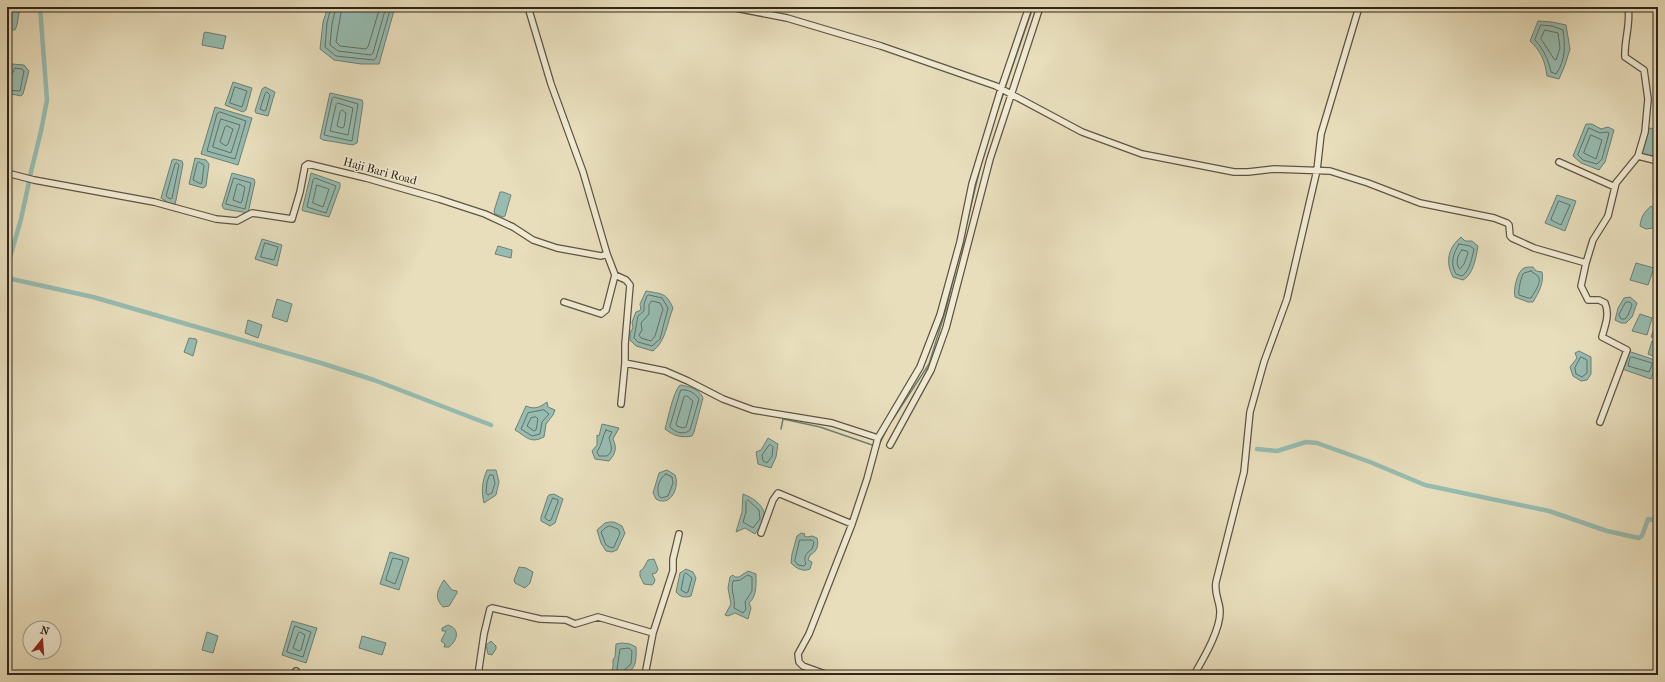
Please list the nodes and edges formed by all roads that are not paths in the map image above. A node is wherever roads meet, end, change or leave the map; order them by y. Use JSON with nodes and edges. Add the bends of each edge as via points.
{"nodes":[{"id":1,"x":528,"y":7,"type":"edge"},
{"id":2,"x":730,"y":7,"type":"edge"},
{"id":3,"x":1029,"y":7,"type":"edge"},
{"id":4,"x":1040,"y":7,"type":"edge"},
{"id":5,"x":1359,"y":7,"type":"edge"},
{"id":6,"x":1628,"y":7,"type":"edge"},
{"id":7,"x":1006,"y":91,"type":"junction"},
{"id":8,"x":1638,"y":156,"type":"junction"},
{"id":9,"x":1658,"y":161,"type":"edge"},
{"id":10,"x":1559,"y":162,"type":"dead end"},
{"id":11,"x":1317,"y":170,"type":"junction"},
{"id":12,"x":7,"y":173,"type":"edge"},
{"id":13,"x":1615,"y":187,"type":"junction"},
{"id":14,"x":607,"y":254,"type":"junction"},
{"id":15,"x":1586,"y":263,"type":"junction"},
{"id":16,"x":615,"y":276,"type":"junction"},
{"id":17,"x":564,"y":302,"type":"dead end"},
{"id":18,"x":626,"y":363,"type":"junction"},
{"id":19,"x":621,"y":404,"type":"dead end"},
{"id":20,"x":1600,"y":422,"type":"dead end"},
{"id":21,"x":877,"y":439,"type":"junction"},
{"id":22,"x":890,"y":445,"type":"dead end"},
{"id":23,"x":852,"y":524,"type":"junction"},
{"id":24,"x":761,"y":533,"type":"dead end"},
{"id":25,"x":679,"y":534,"type":"dead end"},
{"id":26,"x":653,"y":633,"type":"junction"},
{"id":27,"x":478,"y":675,"type":"edge"},
{"id":28,"x":645,"y":675,"type":"edge"},
{"id":29,"x":828,"y":675,"type":"edge"},
{"id":30,"x":1194,"y":675,"type":"edge"}],
"edges":[{"from":1,"to":14,"type":"street","via":[[551,84],[583,172]]},
{"from":2,"to":7,"type":"street","via":[[787,18],[881,46]]},
{"from":3,"to":7,"type":"street"},
{"from":4,"to":7,"type":"street"},
{"from":5,"to":11,"type":"street","via":[[1321,134]]},
{"from":6,"to":8,"type":"street","via":[[1625,57],[1643,68],[1648,99],[1645,132]]},
{"from":7,"to":11,"type":"street","via":[[1082,132],[1142,154],[1234,172],[1274,168]]},
{"from":7,"to":21,"type":"street","via":[[972,184],[960,242],[940,315],[920,367]]},
{"from":7,"to":22,"type":"street","via":[[946,328],[931,370]]},
{"from":8,"to":9,"type":"street"},
{"from":8,"to":13,"type":"street"},
{"from":10,"to":13,"type":"street"},
{"from":11,"to":15,"type":"street","via":[[1349,177],[1420,203],[1507,222],[1512,238],[1534,248]]},
{"from":11,"to":30,"type":"street","via":[[1287,299],[1264,362],[1250,412],[1244,472],[1216,582],[1219,623]]},
{"from":12,"to":14,"type":"street","name":"Haji Bari Road","via":[[147,200],[216,219],[237,221],[252,213],[292,219],[305,166],[308,164],[419,193],[485,214],[533,240],[557,248],[601,256]]},
{"from":13,"to":15,"type":"street","via":[[1608,216],[1593,240]]},
{"from":14,"to":16,"type":"street"},
{"from":15,"to":20,"type":"street","via":[[1582,290],[1588,300],[1599,300],[1606,304],[1608,316],[1602,337],[1626,350]]},
{"from":16,"to":17,"type":"street","via":[[604,313]]},
{"from":16,"to":18,"type":"street","via":[[626,280],[630,285],[624,344]]},
{"from":18,"to":19,"type":"street"},
{"from":18,"to":21,"type":"street","via":[[688,380],[723,399],[753,410],[832,423]]},
{"from":21,"to":23,"type":"street"},
{"from":23,"to":24,"type":"street","via":[[778,493]]},
{"from":23,"to":29,"type":"street","via":[[809,634],[798,654],[799,662],[803,666]]},
{"from":25,"to":26,"type":"street","via":[[673,571]]},
{"from":26,"to":27,"type":"street","via":[[598,617],[575,624],[566,620],[540,619],[492,608],[484,634]]},
{"from":26,"to":28,"type":"street"}]}
